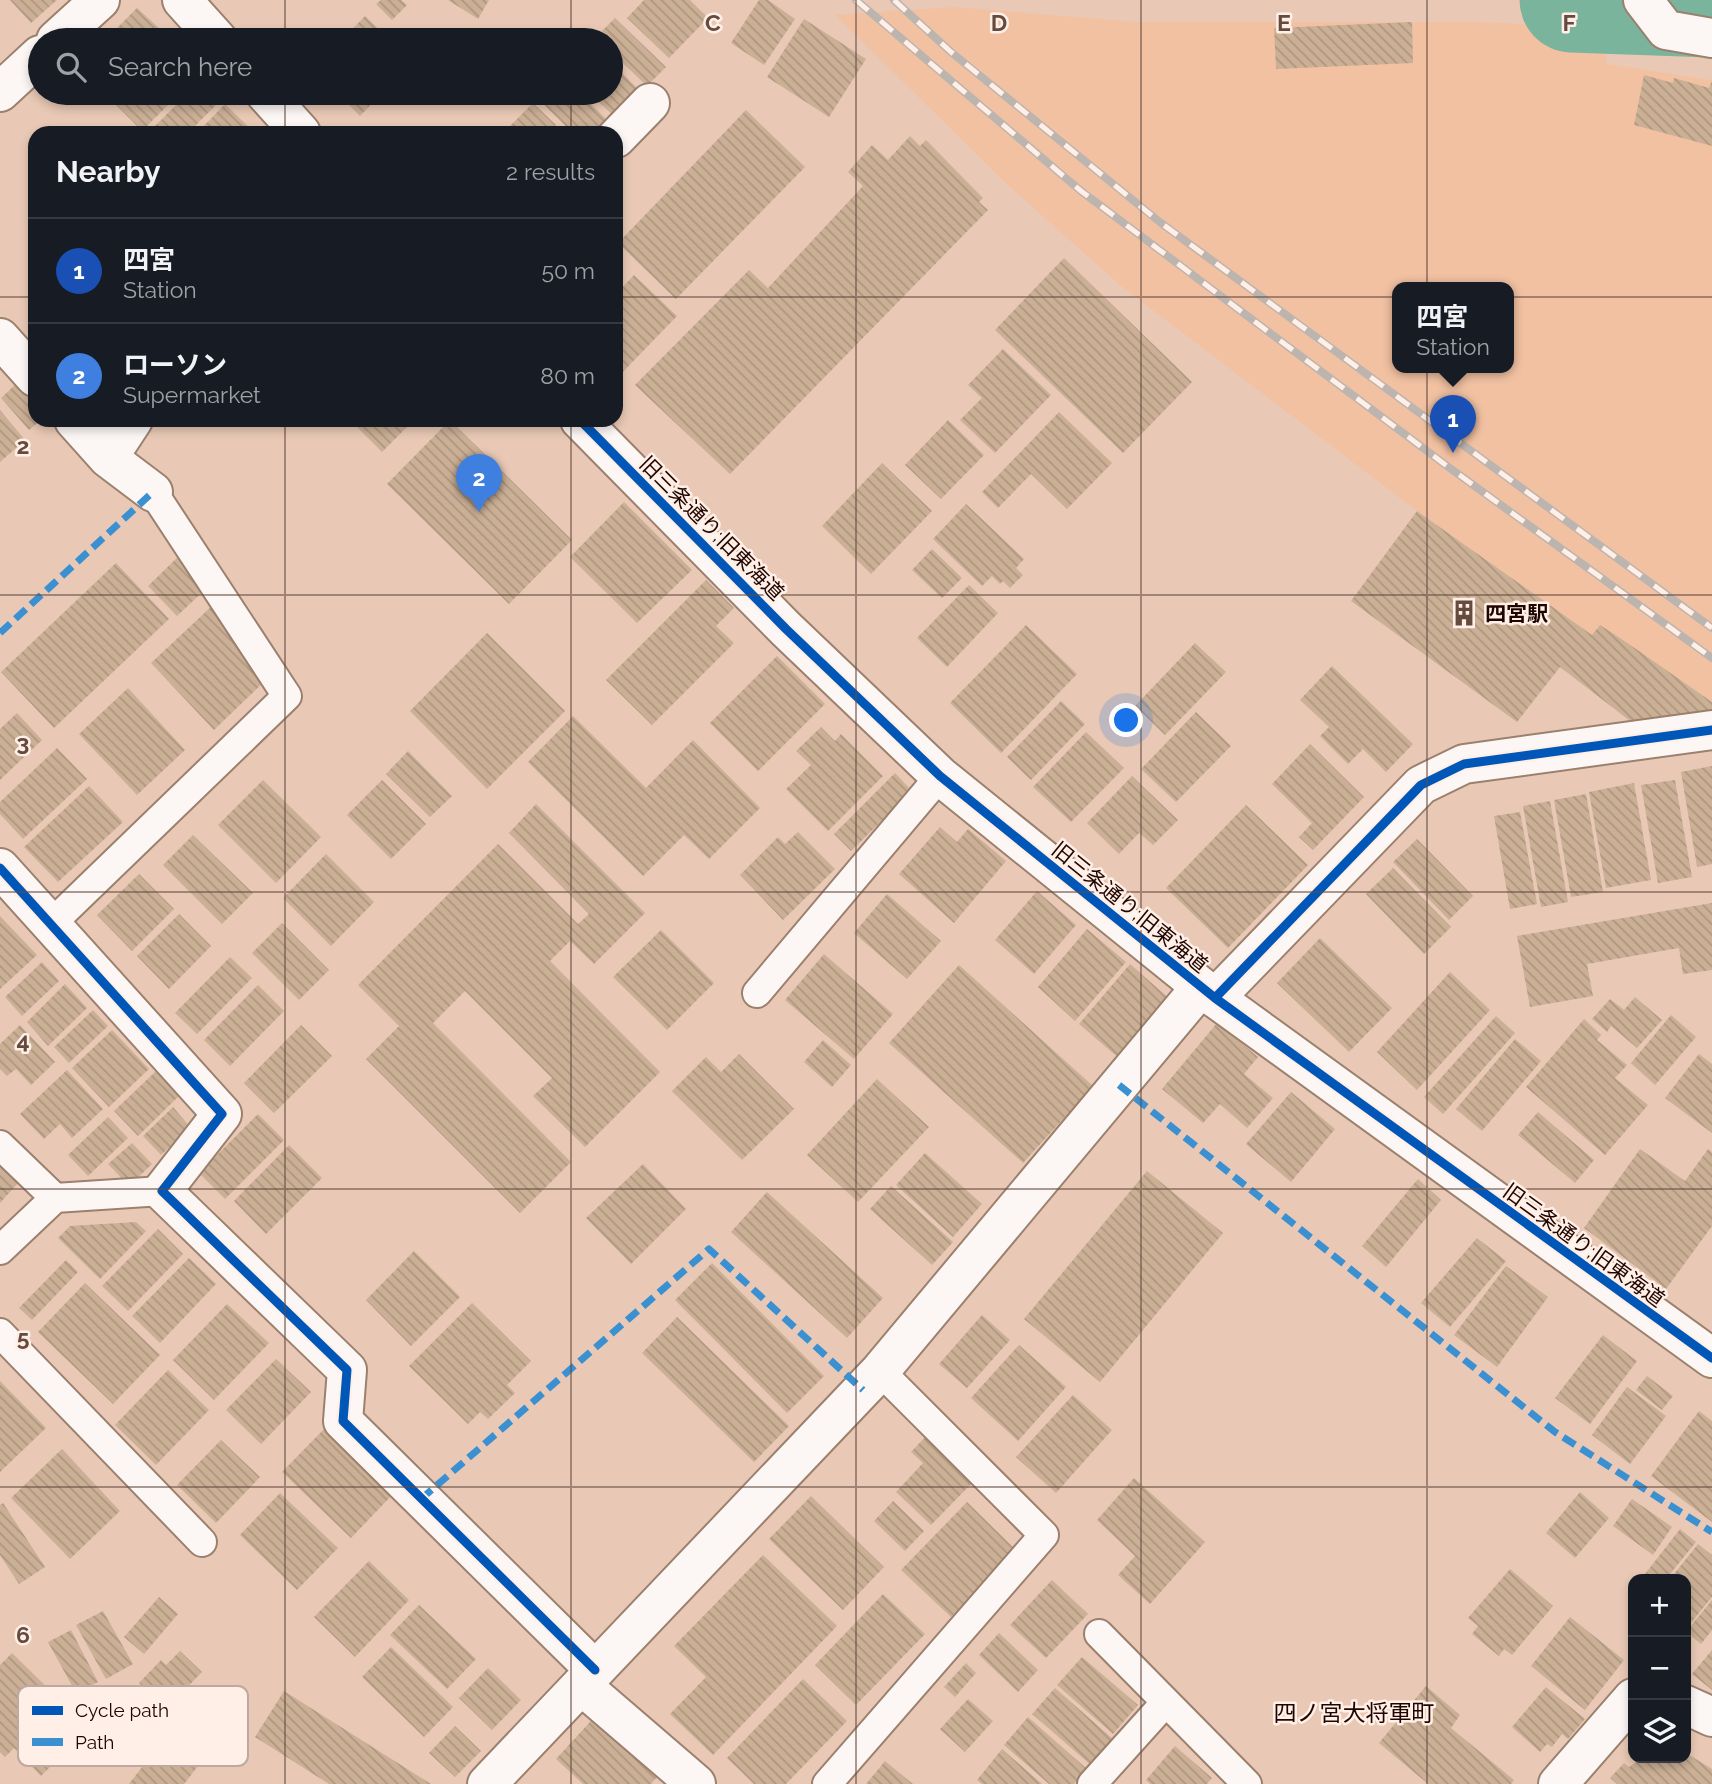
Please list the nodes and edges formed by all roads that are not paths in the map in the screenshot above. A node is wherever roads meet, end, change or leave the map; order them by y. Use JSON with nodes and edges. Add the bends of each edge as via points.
{"nodes":[{"id":1,"x":100,"y":0,"type":"edge"},
{"id":2,"x":182,"y":0,"type":"edge"},
{"id":3,"x":1643,"y":0,"type":"edge"},
{"id":4,"x":69,"y":28,"type":"edge"},
{"id":5,"x":207,"y":28,"type":"edge"},
{"id":6,"x":1712,"y":38,"type":"edge"},
{"id":7,"x":28,"y":66,"type":"edge"},
{"id":8,"x":0,"y":92,"type":"edge"},
{"id":9,"x":650,"y":103,"type":"dead end"},
{"id":10,"x":276,"y":105,"type":"edge"},
{"id":11,"x":296,"y":126,"type":"edge"},
{"id":12,"x":623,"y":131,"type":"edge"},
{"id":13,"x":0,"y":338,"type":"edge"},
{"id":14,"x":28,"y":369,"type":"edge"},
{"id":15,"x":80,"y":427,"type":"edge"},
{"id":16,"x":128,"y":427,"type":"edge"},
{"id":17,"x":587,"y":427,"type":"edge"},
{"id":18,"x":108,"y":458,"type":"junction"},
{"id":19,"x":153,"y":492,"type":"joint"},
{"id":20,"x":1712,"y":730,"type":"edge"},
{"id":21,"x":940,"y":776,"type":"junction"},
{"id":22,"x":0,"y":868,"type":"edge"},
{"id":23,"x":50,"y":925,"type":"junction"},
{"id":24,"x":1208,"y":992,"type":"junction"},
{"id":25,"x":757,"y":993,"type":"dead end"},
{"id":26,"x":0,"y":1145,"type":"edge"},
{"id":27,"x":162,"y":1191,"type":"junction"},
{"id":28,"x":55,"y":1198,"type":"junction"},
{"id":29,"x":0,"y":1250,"type":"edge"},
{"id":30,"x":0,"y":1333,"type":"edge"},
{"id":31,"x":1712,"y":1358,"type":"edge"},
{"id":32,"x":880,"y":1371,"type":"junction"},
{"id":33,"x":202,"y":1542,"type":"dead end"},
{"id":34,"x":1099,"y":1634,"type":"dead end"},
{"id":35,"x":588,"y":1678,"type":"junction"},
{"id":36,"x":1631,"y":1700,"type":"edge"},
{"id":37,"x":1165,"y":1703,"type":"junction"},
{"id":38,"x":1691,"y":1707,"type":"edge"},
{"id":39,"x":1712,"y":1717,"type":"edge"},
{"id":40,"x":487,"y":1784,"type":"edge"},
{"id":41,"x":696,"y":1784,"type":"edge"},
{"id":42,"x":827,"y":1784,"type":"edge"},
{"id":43,"x":1093,"y":1784,"type":"edge"},
{"id":44,"x":1247,"y":1784,"type":"edge"},
{"id":45,"x":1558,"y":1784,"type":"edge"}],
"edges":[{"from":1,"to":4,"type":"street"},
{"from":2,"to":5,"type":"street"},
{"from":3,"to":6,"type":"street","via":[[1667,30]]},
{"from":7,"to":8,"type":"street"},
{"from":9,"to":12,"type":"street"},
{"from":10,"to":11,"type":"street"},
{"from":13,"to":14,"type":"street"},
{"from":15,"to":18,"type":"street"},
{"from":16,"to":18,"type":"street"},
{"from":17,"to":21,"type":"street","name":"旧三条通り;旧東海道","via":[[786,629]]},
{"from":18,"to":19,"type":"street"},
{"from":19,"to":23,"type":"lane","via":[[287,696]]},
{"from":20,"to":24,"type":"street","via":[[1464,764],[1422,785]]},
{"from":21,"to":24,"type":"street","name":"旧三条通り;旧東海道"},
{"from":21,"to":25,"type":"lane"},
{"from":22,"to":23,"type":"street"},
{"from":23,"to":27,"type":"street","via":[[222,1114]]},
{"from":24,"to":31,"type":"street","name":"旧三条通り;旧東海道"},
{"from":24,"to":32,"type":"street"},
{"from":26,"to":28,"type":"lane"},
{"from":27,"to":28,"type":"lane"},
{"from":27,"to":35,"type":"street","via":[[347,1370],[343,1421]]},
{"from":28,"to":29,"type":"lane"},
{"from":30,"to":33,"type":"lane"},
{"from":32,"to":35,"type":"street"},
{"from":32,"to":42,"type":"lane","via":[[1044,1535]]},
{"from":34,"to":37,"type":"lane"},
{"from":35,"to":40,"type":"street"},
{"from":35,"to":41,"type":"street"},
{"from":36,"to":45,"type":"street"},
{"from":37,"to":43,"type":"lane"},
{"from":37,"to":44,"type":"lane"},
{"from":38,"to":39,"type":"street"}]}
